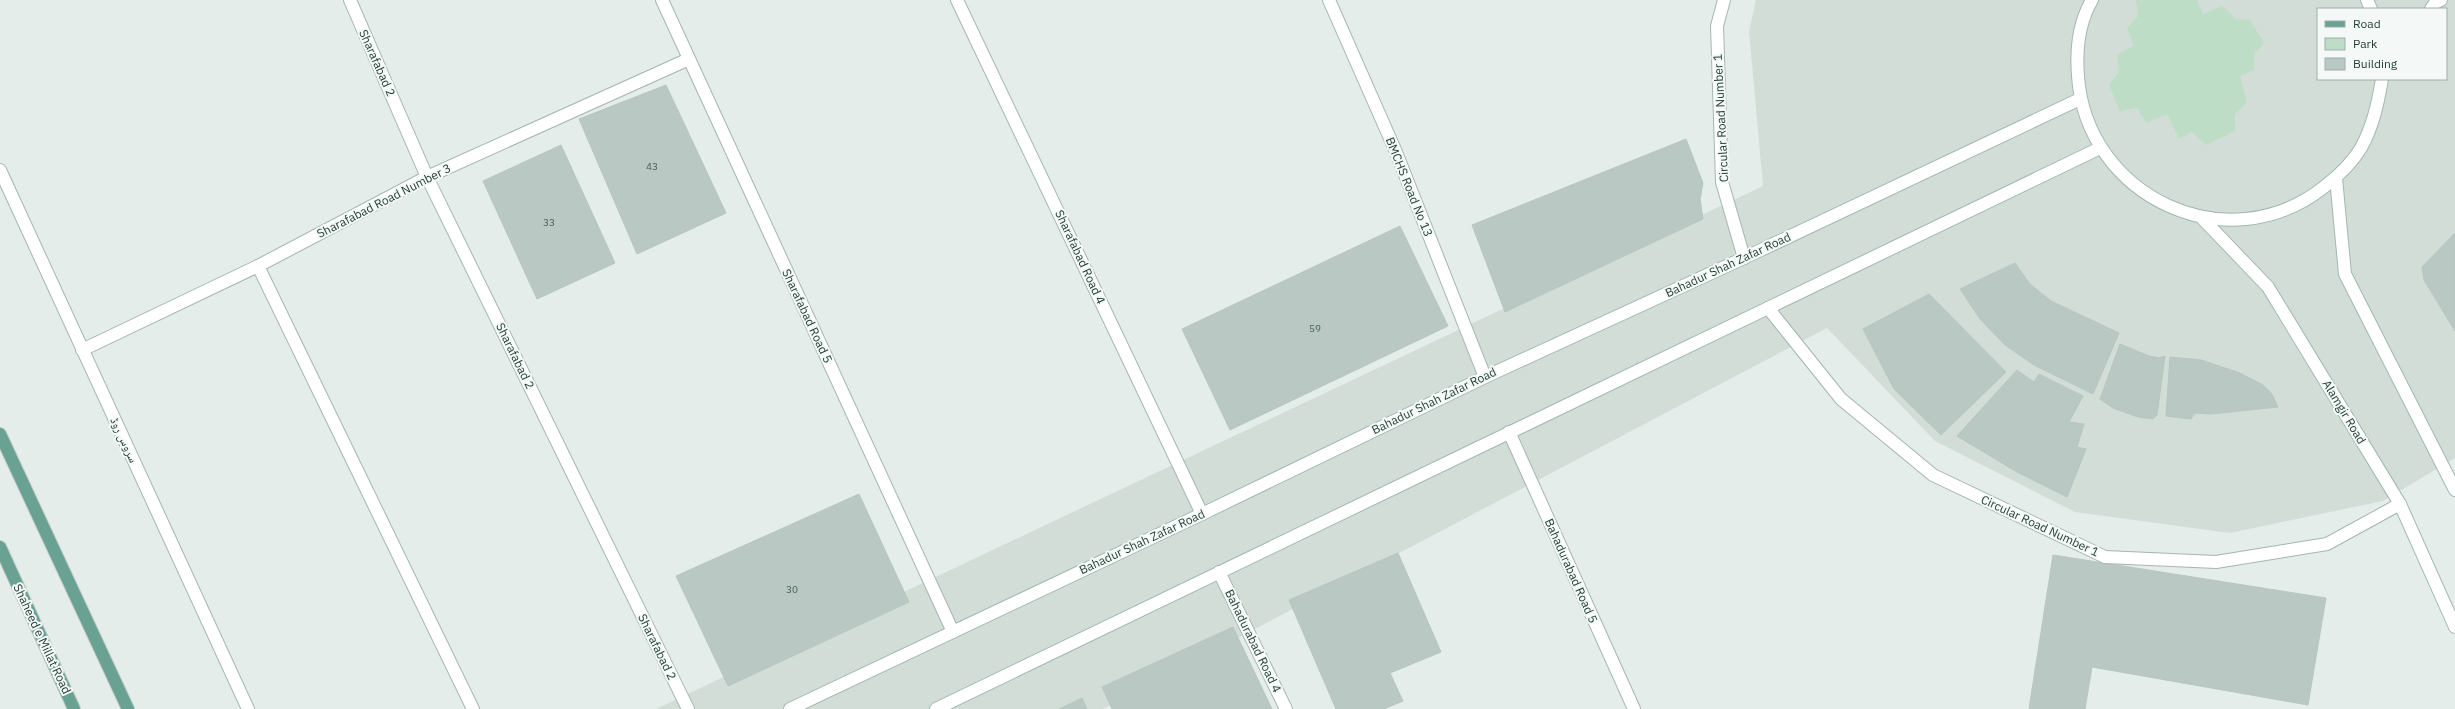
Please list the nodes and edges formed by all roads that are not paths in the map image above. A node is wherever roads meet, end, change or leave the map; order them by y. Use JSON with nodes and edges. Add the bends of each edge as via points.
{"nodes":[{"id":1,"x":350,"y":0,"type":"edge"},
{"id":2,"x":662,"y":0,"type":"edge"},
{"id":3,"x":957,"y":0,"type":"edge"},
{"id":4,"x":1329,"y":0,"type":"edge"},
{"id":5,"x":1724,"y":0,"type":"edge"},
{"id":6,"x":2092,"y":0,"type":"edge"},
{"id":7,"x":2441,"y":0,"type":"edge"},
{"id":8,"x":2432,"y":8,"type":"edge"},
{"id":9,"x":689,"y":59,"type":"junction"},
{"id":10,"x":2382,"y":80,"type":"edge"},
{"id":11,"x":2080,"y":99,"type":"junction"},
{"id":12,"x":2100,"y":148,"type":"junction"},
{"id":13,"x":0,"y":170,"type":"edge"},
{"id":14,"x":427,"y":177,"type":"junction"},
{"id":15,"x":2336,"y":178,"type":"junction"},
{"id":16,"x":2201,"y":217,"type":"junction"},
{"id":17,"x":1744,"y":258,"type":"junction"},
{"id":18,"x":258,"y":266,"type":"junction"},
{"id":19,"x":1768,"y":308,"type":"junction"},
{"id":20,"x":82,"y":350,"type":"junction"},
{"id":21,"x":1484,"y":376,"type":"junction"},
{"id":22,"x":1509,"y":432,"type":"junction"},
{"id":23,"x":0,"y":434,"type":"edge"},
{"id":24,"x":2454,"y":484,"type":"edge"},
{"id":25,"x":2400,"y":504,"type":"junction"},
{"id":26,"x":1202,"y":514,"type":"junction"},
{"id":27,"x":0,"y":547,"type":"edge"},
{"id":28,"x":1219,"y":572,"type":"junction"},
{"id":29,"x":2455,"y":627,"type":"edge"},
{"id":30,"x":953,"y":632,"type":"junction"},
{"id":31,"x":74,"y":709,"type":"edge"},
{"id":32,"x":128,"y":709,"type":"edge"},
{"id":33,"x":248,"y":709,"type":"edge"},
{"id":34,"x":472,"y":709,"type":"edge"},
{"id":35,"x":688,"y":709,"type":"edge"},
{"id":36,"x":790,"y":709,"type":"edge"},
{"id":37,"x":936,"y":709,"type":"edge"},
{"id":38,"x":1286,"y":709,"type":"edge"},
{"id":39,"x":1634,"y":709,"type":"edge"}],
"edges":[{"from":1,"to":14,"type":"street","name":"Sharafabad 2"},
{"from":2,"to":9,"type":"street","name":"Sharafabad Road 5"},
{"from":3,"to":26,"type":"street","name":"Sharafabad Road 4"},
{"from":4,"to":21,"type":"street","name":"BMCHS Road No 13","via":[[1396,152]]},
{"from":5,"to":17,"type":"street","name":"Circular Road Number 1","via":[[1717,26],[1722,182]]},
{"from":6,"to":11,"type":"street","via":[[2076,54]]},
{"from":7,"to":8,"type":"street"},
{"from":9,"to":14,"type":"street","name":"Sharafabad Road Number 3"},
{"from":9,"to":30,"type":"street","name":"Sharafabad Road 5"},
{"from":10,"to":15,"type":"street","via":[[2376,113],[2360,148]]},
{"from":11,"to":12,"type":"street","via":[[2088,124]]},
{"from":11,"to":17,"type":"street","name":"Bahadur Shah Zafar Road"},
{"from":12,"to":16,"type":"street","via":[[2127,181],[2162,204]]},
{"from":12,"to":19,"type":"street"},
{"from":13,"to":20,"type":"street","name":"سروس روڈ"},
{"from":14,"to":18,"type":"street","name":"Sharafabad Road Number 3"},
{"from":14,"to":35,"type":"street","name":"Sharafabad 2"},
{"from":15,"to":16,"type":"street","via":[[2313,196],[2287,209],[2259,217],[2230,220]]},
{"from":15,"to":24,"type":"street","via":[[2345,274]]},
{"from":16,"to":25,"type":"street","name":"Alamgir Road","via":[[2268,287]]},
{"from":17,"to":21,"type":"street","name":"Bahadur Shah Zafar Road"},
{"from":18,"to":20,"type":"street","name":"Sharafabad Road Number 3"},
{"from":18,"to":34,"type":"street"},
{"from":19,"to":22,"type":"street"},
{"from":19,"to":25,"type":"street","name":"Circular Road Number 1","via":[[1841,399],[1933,475],[2105,558],[2216,562],[2327,544]]},
{"from":20,"to":33,"type":"street","name":"سروس روڈ"},
{"from":21,"to":26,"type":"street","name":"Bahadur Shah Zafar Road"},
{"from":22,"to":28,"type":"street"},
{"from":22,"to":39,"type":"street","name":"Bahadurabad Road 5"},
{"from":23,"to":32,"type":"main road"},
{"from":25,"to":29,"type":"street","name":"Alamgir Road"},
{"from":26,"to":30,"type":"street","name":"Bahadur Shah Zafar Road"},
{"from":27,"to":31,"type":"main road","name":"Shaheed e Millat Road"},
{"from":28,"to":37,"type":"street"},
{"from":28,"to":38,"type":"street","name":"Bahadurabad Road 4"},
{"from":30,"to":36,"type":"street","name":"Bahadur Shah Zafar Road"}]}
